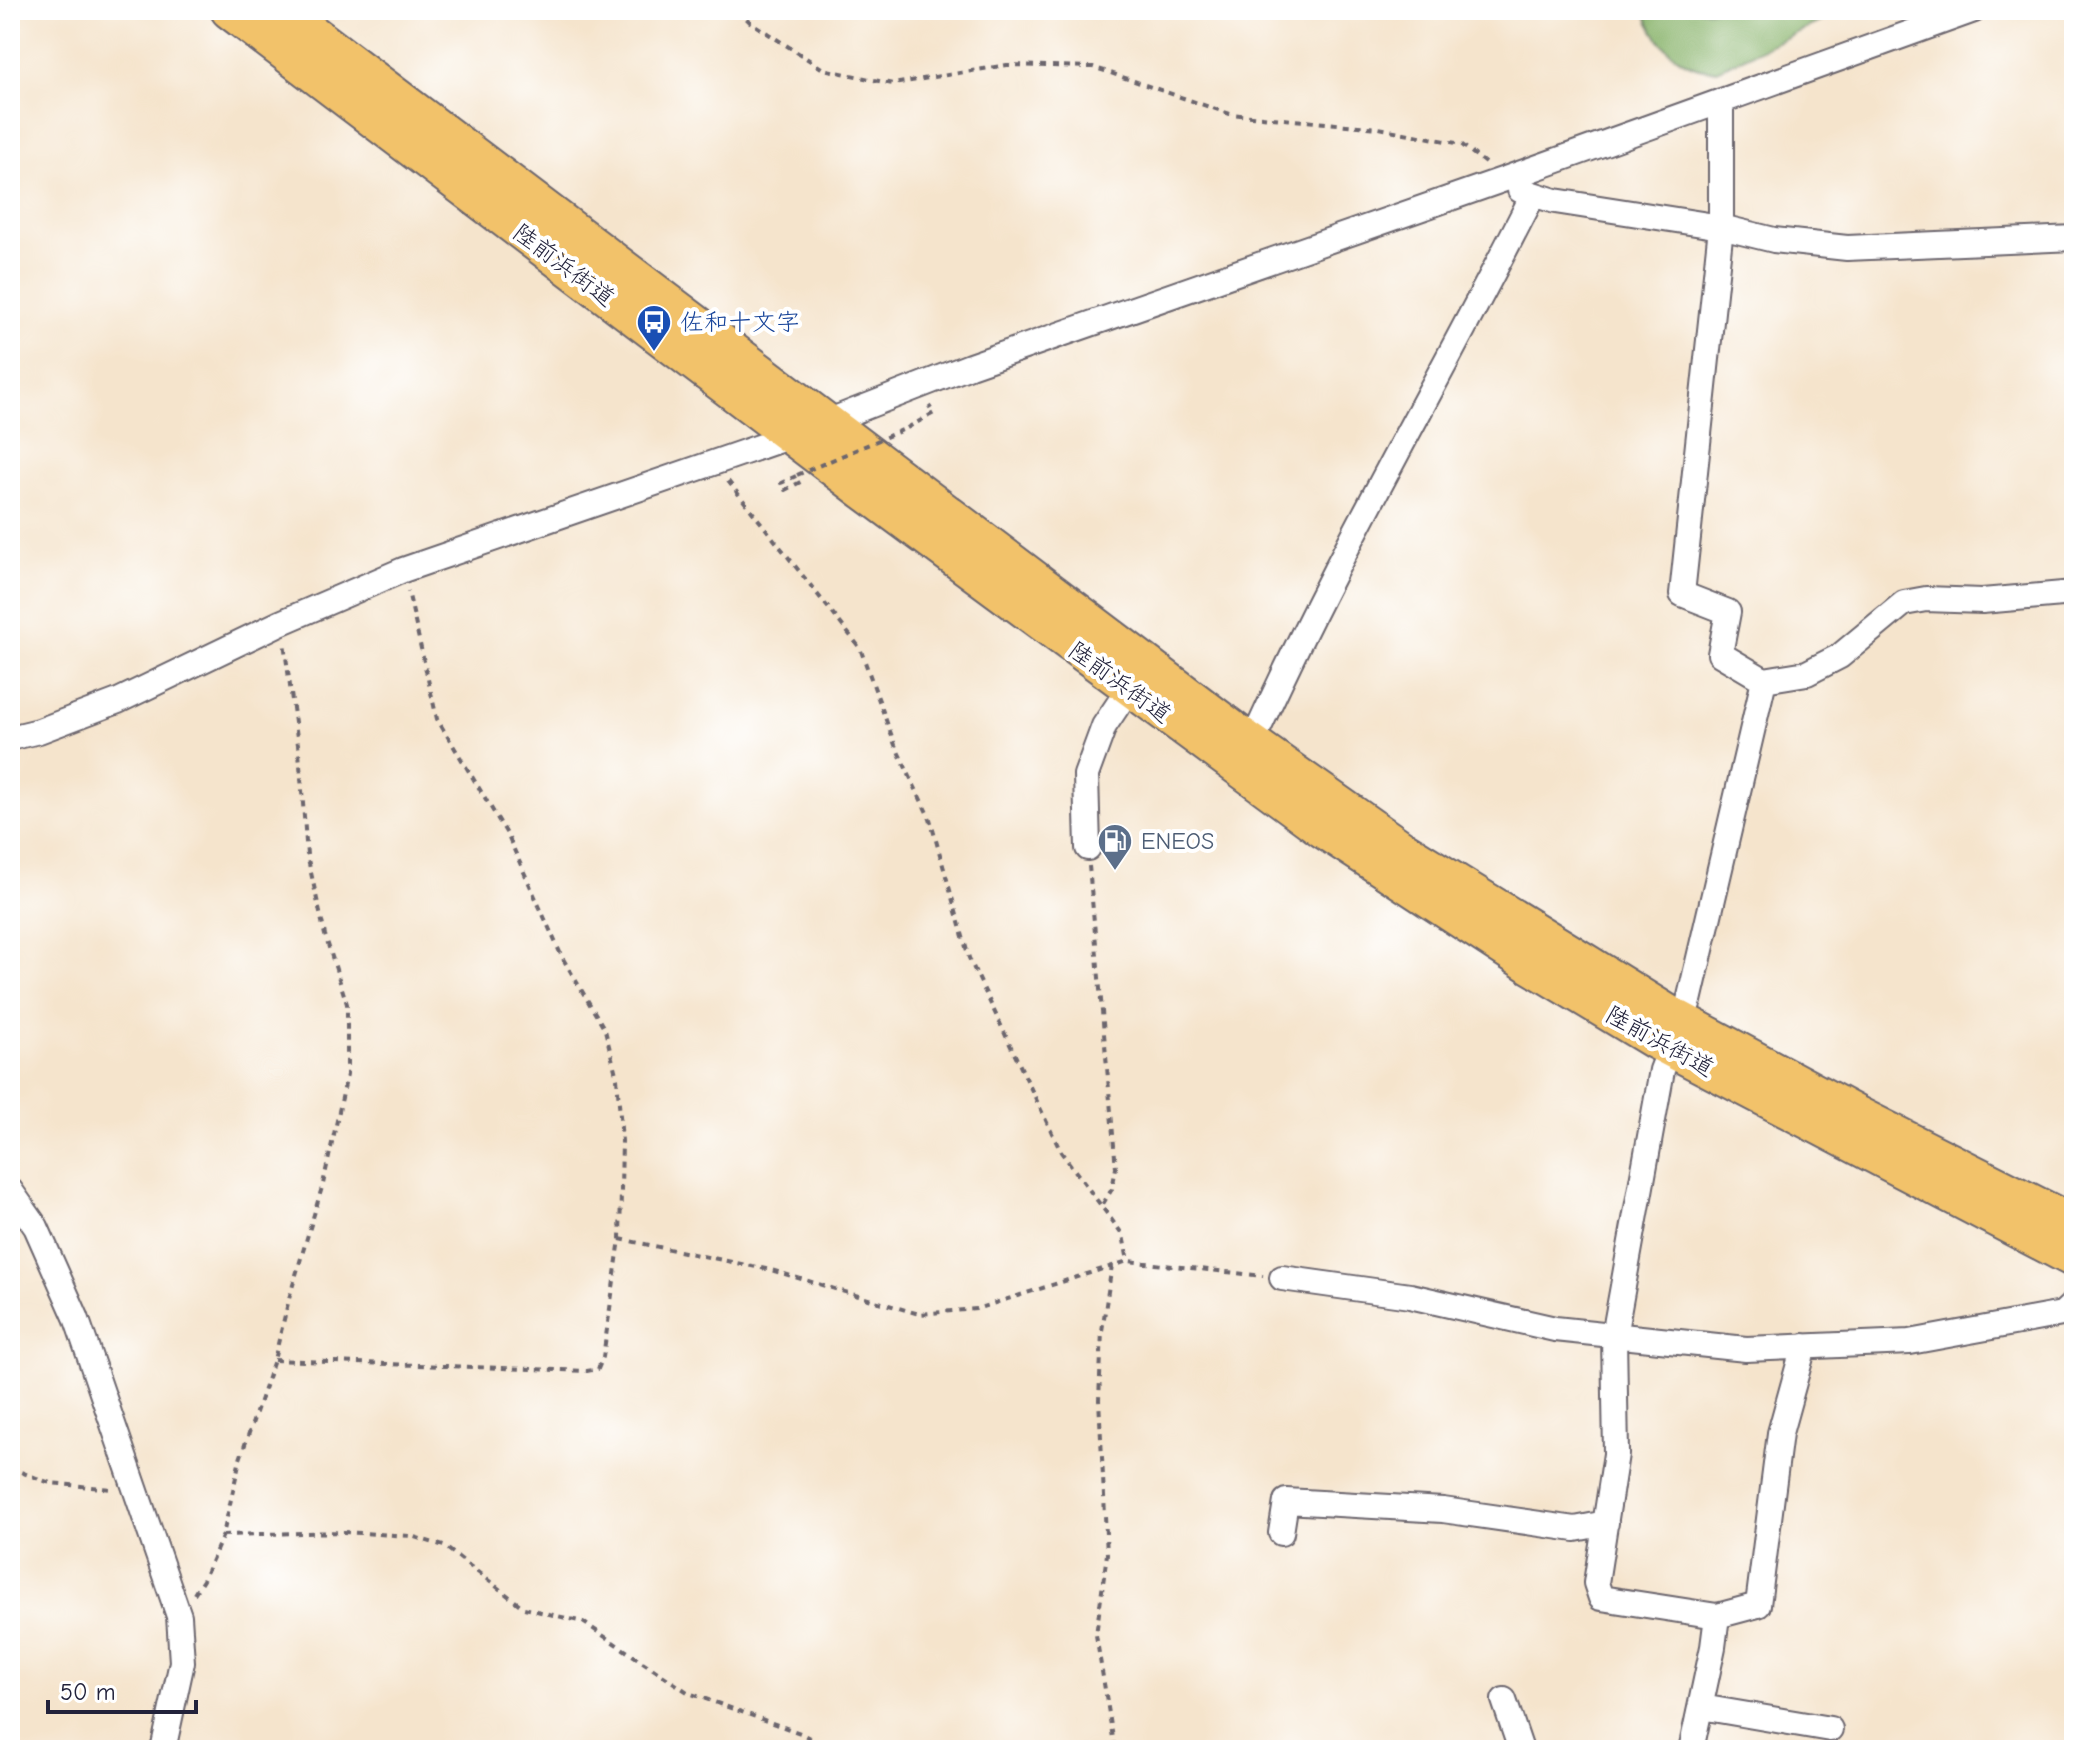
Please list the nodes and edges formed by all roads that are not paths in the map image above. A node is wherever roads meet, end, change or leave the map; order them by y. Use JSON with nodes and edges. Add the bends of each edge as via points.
{"nodes":[{"id":1,"x":229,"y":10,"type":"edge"},
{"id":2,"x":1974,"y":10,"type":"edge"},
{"id":3,"x":286,"y":11,"type":"edge"},
{"id":4,"x":1721,"y":101,"type":"junction"},
{"id":5,"x":1505,"y":179,"type":"junction"},
{"id":6,"x":1533,"y":195,"type":"junction"},
{"id":7,"x":1721,"y":227,"type":"junction"},
{"id":8,"x":2074,"y":238,"type":"edge"},
{"id":9,"x":826,"y":421,"type":"junction"},
{"id":10,"x":791,"y":436,"type":"junction"},
{"id":11,"x":2074,"y":593,"type":"edge"},
{"id":12,"x":1137,"y":676,"type":"junction"},
{"id":13,"x":1764,"y":680,"type":"junction"},
{"id":14,"x":10,"y":738,"type":"edge"},
{"id":15,"x":1252,"y":743,"type":"junction"},
{"id":16,"x":1088,"y":848,"type":"road end"},
{"id":17,"x":1676,"y":1034,"type":"junction"},
{"id":18,"x":10,"y":1190,"type":"edge"},
{"id":19,"x":2074,"y":1224,"type":"edge"},
{"id":20,"x":2074,"y":1259,"type":"edge"},
{"id":21,"x":1282,"y":1278,"type":"road end"},
{"id":22,"x":2074,"y":1303,"type":"edge"},
{"id":23,"x":1614,"y":1336,"type":"junction"},
{"id":24,"x":1804,"y":1346,"type":"junction"},
{"id":25,"x":1606,"y":1523,"type":"junction"},
{"id":26,"x":1281,"y":1533,"type":"dead end"},
{"id":27,"x":1717,"y":1616,"type":"junction"},
{"id":28,"x":1504,"y":1700,"type":"dead end"},
{"id":29,"x":1701,"y":1707,"type":"junction"},
{"id":30,"x":1830,"y":1729,"type":"dead end"},
{"id":31,"x":163,"y":1750,"type":"edge"},
{"id":32,"x":1521,"y":1750,"type":"edge"},
{"id":33,"x":1691,"y":1750,"type":"edge"}],
"edges":[{"from":1,"to":10,"type":"highway","name":"陸前浜街道"},
{"from":2,"to":4,"type":"street"},
{"from":3,"to":9,"type":"highway","name":"陸前浜街道"},
{"from":4,"to":5,"type":"street"},
{"from":4,"to":7,"type":"street"},
{"from":5,"to":6,"type":"street"},
{"from":5,"to":9,"type":"street"},
{"from":6,"to":7,"type":"street"},
{"from":6,"to":15,"type":"street","via":[[1297,644]]},
{"from":7,"to":8,"type":"street","via":[[1774,240],[1847,248]]},
{"from":7,"to":13,"type":"street","via":[[1682,594],[1728,612],[1720,654]]},
{"from":9,"to":10,"type":"street"},
{"from":9,"to":12,"type":"highway","name":"陸前浜街道"},
{"from":10,"to":12,"type":"highway","name":"陸前浜街道"},
{"from":10,"to":14,"type":"street","via":[[403,570],[118,701]]},
{"from":11,"to":13,"type":"street","via":[[1904,603],[1840,656],[1807,673]]},
{"from":12,"to":15,"type":"highway","name":"陸前浜街道"},
{"from":12,"to":16,"type":"street","via":[[1104,726],[1086,775]]},
{"from":12,"to":17,"type":"highway","name":"陸前浜街道","via":[[1322,829],[1530,965]]},
{"from":13,"to":17,"type":"street","via":[[1689,1001]]},
{"from":15,"to":17,"type":"highway","name":"陸前浜街道"},
{"from":17,"to":19,"type":"highway","name":"陸前浜街道","via":[[1858,1115]]},
{"from":17,"to":20,"type":"highway","name":"陸前浜街道"},
{"from":17,"to":23,"type":"street","via":[[1662,1070]]},
{"from":18,"to":31,"type":"street","via":[[36,1227],[76,1317],[179,1616],[182,1662]]},
{"from":21,"to":23,"type":"street","via":[[1410,1296],[1555,1329]]},
{"from":22,"to":24,"type":"street","via":[[2062,1314],[1910,1342]]},
{"from":23,"to":24,"type":"street","via":[[1746,1349]]},
{"from":23,"to":25,"type":"street","via":[[1616,1454]]},
{"from":24,"to":27,"type":"street","via":[[1780,1433],[1758,1605]]},
{"from":25,"to":26,"type":"street","via":[[1575,1529],[1443,1510],[1286,1501]]},
{"from":25,"to":27,"type":"street","via":[[1596,1583],[1601,1598]]},
{"from":27,"to":29,"type":"street"},
{"from":28,"to":32,"type":"street"},
{"from":29,"to":30,"type":"street"},
{"from":29,"to":33,"type":"street"}]}
